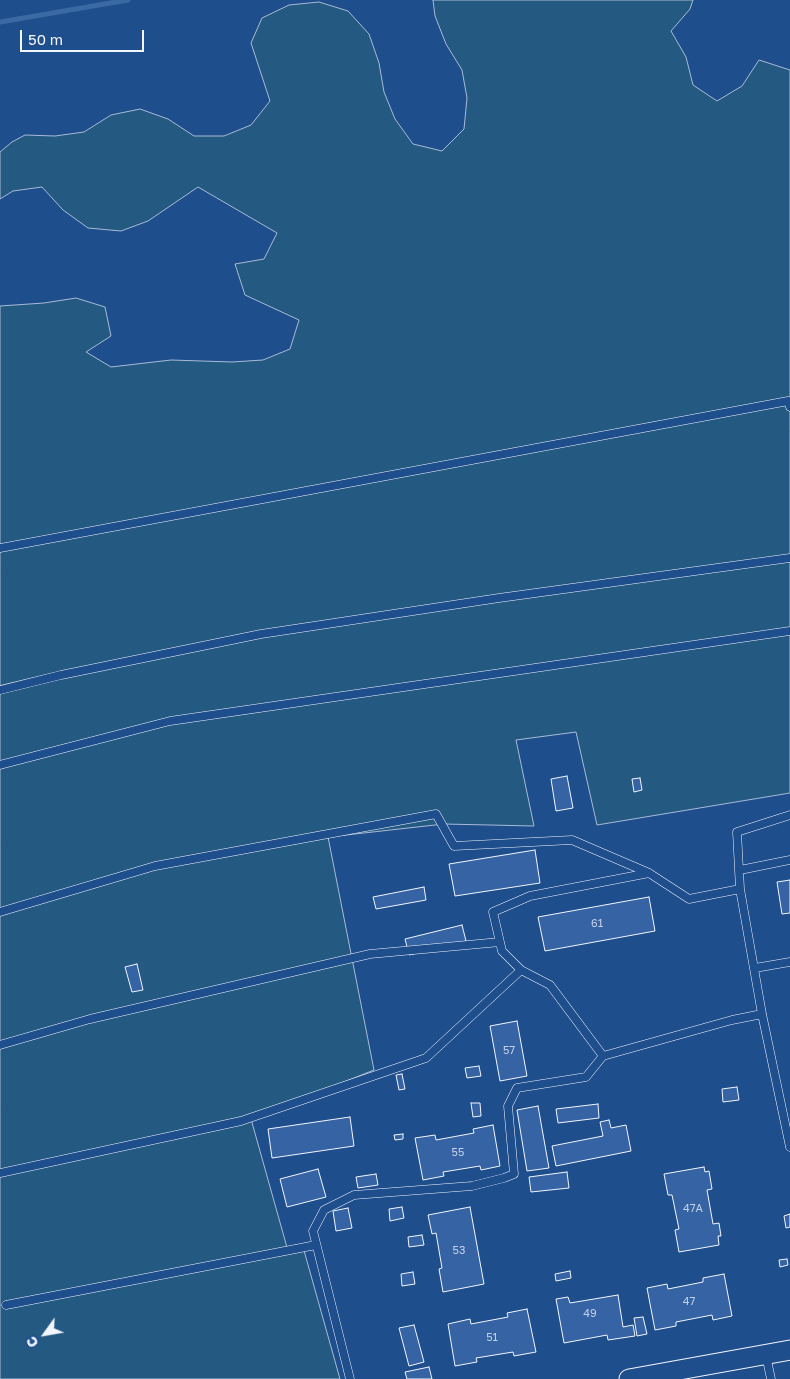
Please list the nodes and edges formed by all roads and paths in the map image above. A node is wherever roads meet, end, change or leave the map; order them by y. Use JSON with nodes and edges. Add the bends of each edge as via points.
{"nodes":[{"id":1,"x":790,"y":407,"type":"edge"},
{"id":2,"x":0,"y":548,"type":"edge"},
{"id":3,"x":790,"y":558,"type":"edge"},
{"id":4,"x":790,"y":632,"type":"edge"},
{"id":5,"x":0,"y":690,"type":"edge"},
{"id":6,"x":0,"y":765,"type":"edge"},
{"id":7,"x":790,"y":815,"type":"edge"},
{"id":8,"x":790,"y":860,"type":"edge"},
{"id":9,"x":740,"y":870,"type":"junction"},
{"id":10,"x":650,"y":873,"type":"junction"},
{"id":11,"x":740,"y":890,"type":"junction"},
{"id":12,"x":0,"y":912,"type":"edge"},
{"id":13,"x":500,"y":942,"type":"junction"},
{"id":14,"x":790,"y":962,"type":"edge"},
{"id":15,"x":755,"y":968,"type":"junction"},
{"id":16,"x":521,"y":970,"type":"junction"},
{"id":17,"x":762,"y":1014,"type":"junction"},
{"id":18,"x":0,"y":1045,"type":"edge"},
{"id":19,"x":603,"y":1056,"type":"junction"},
{"id":20,"x":790,"y":1147,"type":"edge"},
{"id":21,"x":0,"y":1173,"type":"edge"},
{"id":22,"x":316,"y":1245,"type":"junction"},
{"id":23,"x":6,"y":1305,"type":"dead end"},
{"id":24,"x":790,"y":1350,"type":"edge"},
{"id":25,"x":766,"y":1355,"type":"junction"},
{"id":26,"x":350,"y":1379,"type":"edge"},
{"id":27,"x":629,"y":1379,"type":"edge"},
{"id":28,"x":771,"y":1379,"type":"edge"}],
"edges":[{"from":1,"to":2,"type":"lane","via":[[788,401]]},
{"from":3,"to":5,"type":"lane","via":[[261,634]]},
{"from":4,"to":6,"type":"lane","via":[[170,721]]},
{"from":7,"to":9,"type":"lane","via":[[737,832]]},
{"from":8,"to":9,"type":"lane"},
{"from":9,"to":11,"type":"lane"},
{"from":10,"to":11,"type":"lane","via":[[689,899]]},
{"from":10,"to":12,"type":"lane","via":[[572,840],[454,846],[436,814],[154,866]]},
{"from":10,"to":13,"type":"lane","via":[[530,896],[492,912]]},
{"from":11,"to":15,"type":"lane"},
{"from":13,"to":16,"type":"lane","via":[[502,951]]},
{"from":13,"to":18,"type":"lane","via":[[370,954],[90,1020]]},
{"from":14,"to":15,"type":"lane"},
{"from":15,"to":17,"type":"lane"},
{"from":16,"to":19,"type":"lane","via":[[550,985]]},
{"from":16,"to":21,"type":"lane","via":[[426,1058],[241,1121]]},
{"from":17,"to":19,"type":"lane"},
{"from":17,"to":20,"type":"lane"},
{"from":19,"to":22,"type":"lane","via":[[586,1077],[517,1088],[508,1106],[514,1174],[472,1186],[354,1195],[324,1210],[313,1231]]},
{"from":22,"to":23,"type":"lane"},
{"from":22,"to":26,"type":"lane"},
{"from":24,"to":25,"type":"street"},
{"from":25,"to":27,"type":"street","via":[[693,1371]]},
{"from":25,"to":28,"type":"lane"}]}
